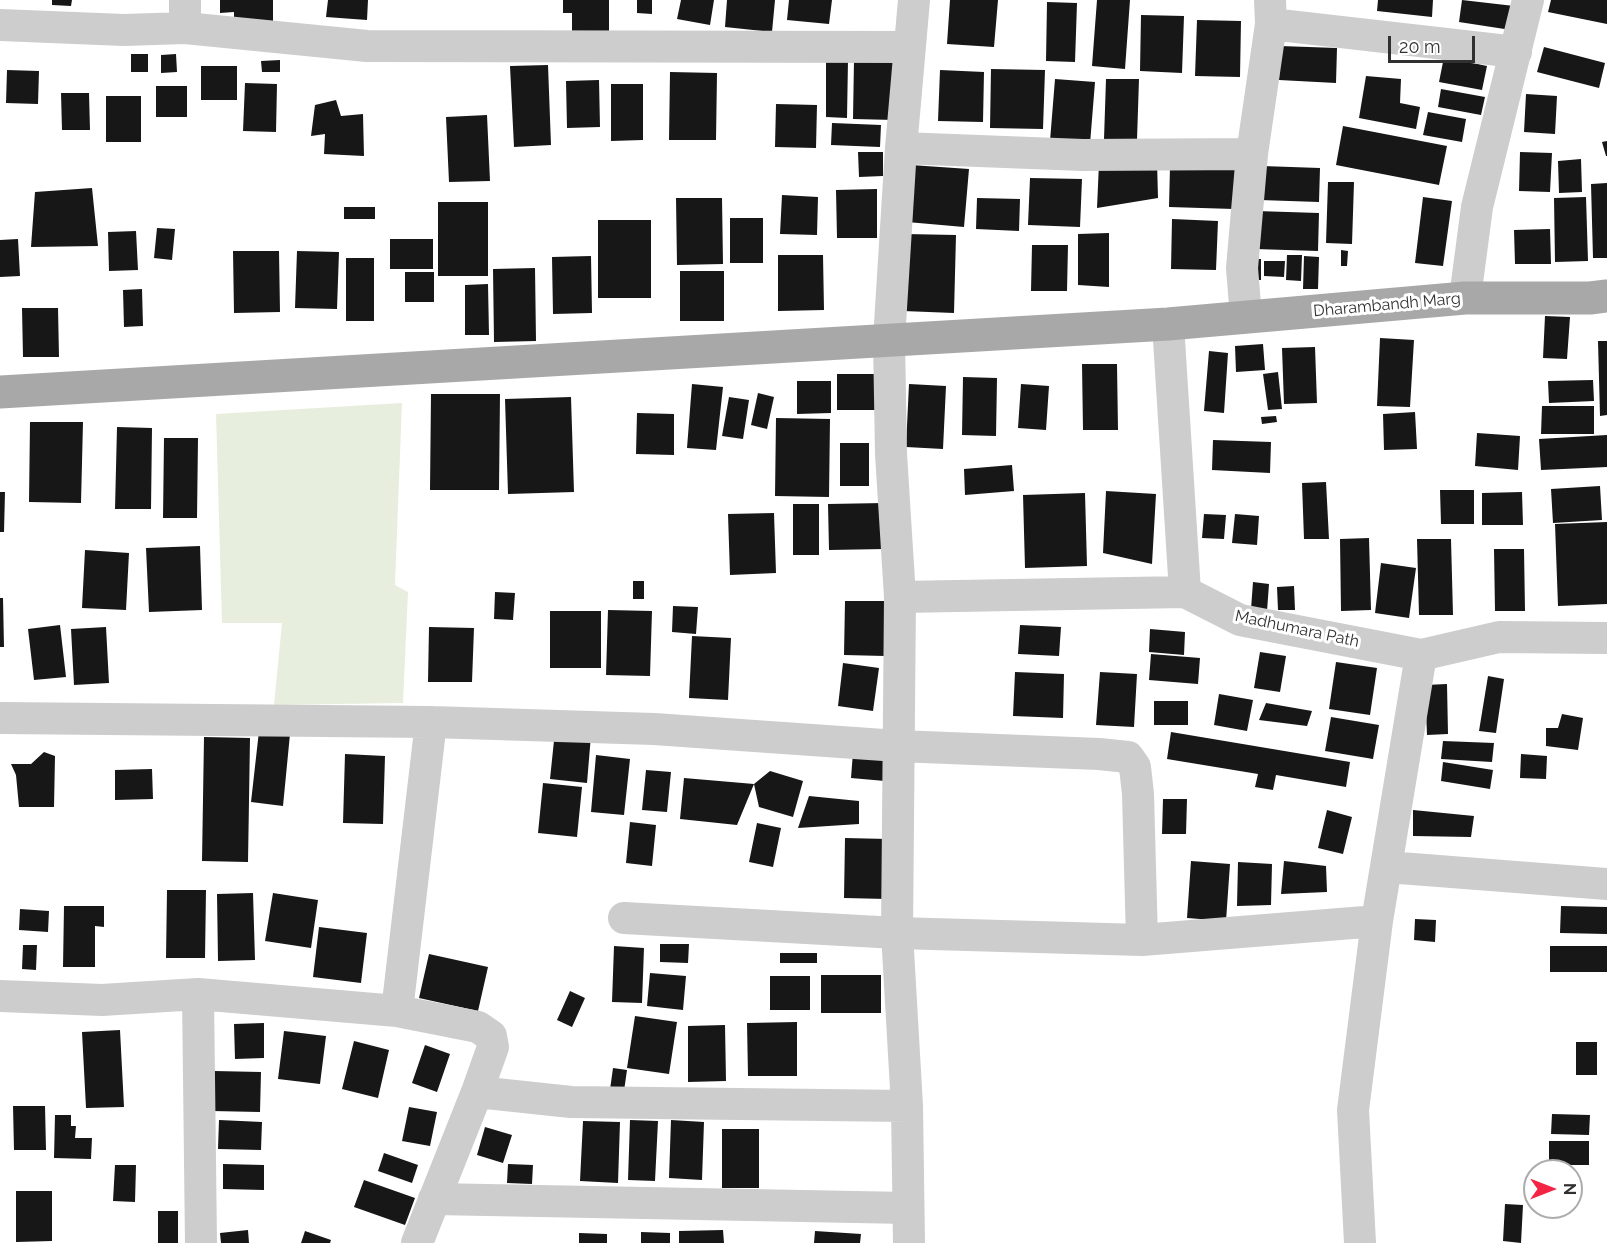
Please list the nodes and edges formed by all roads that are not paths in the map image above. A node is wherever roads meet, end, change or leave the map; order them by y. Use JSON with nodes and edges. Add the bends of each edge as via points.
{"nodes":[{"id":1,"x":914,"y":0,"type":"edge"},
{"id":2,"x":1528,"y":0,"type":"edge"},
{"id":3,"x":1271,"y":12,"type":"edge"},
{"id":4,"x":185,"y":14,"type":"edge"},
{"id":5,"x":0,"y":25,"type":"edge"},
{"id":6,"x":909,"y":47,"type":"junction"},
{"id":7,"x":1516,"y":52,"type":"junction"},
{"id":8,"x":901,"y":148,"type":"junction"},
{"id":9,"x":1252,"y":154,"type":"junction"},
{"id":10,"x":1607,"y":296,"type":"edge"},
{"id":11,"x":1465,"y":298,"type":"junction"},
{"id":12,"x":1246,"y":317,"type":"junction"},
{"id":13,"x":1168,"y":324,"type":"junction"},
{"id":14,"x":889,"y":340,"type":"junction"},
{"id":15,"x":0,"y":392,"type":"edge"},
{"id":16,"x":1185,"y":592,"type":"junction"},
{"id":17,"x":900,"y":597,"type":"junction"},
{"id":18,"x":1607,"y":638,"type":"edge"},
{"id":19,"x":1421,"y":655,"type":"junction"},
{"id":20,"x":0,"y":718,"type":"edge"},
{"id":21,"x":431,"y":722,"type":"junction"},
{"id":22,"x":898,"y":746,"type":"junction"},
{"id":23,"x":1387,"y":867,"type":"junction"},
{"id":24,"x":1607,"y":884,"type":"edge"},
{"id":25,"x":624,"y":918,"type":"dead end"},
{"id":26,"x":1377,"y":921,"type":"junction"},
{"id":27,"x":897,"y":933,"type":"junction"},
{"id":28,"x":1142,"y":940,"type":"junction"},
{"id":29,"x":198,"y":994,"type":"junction"},
{"id":30,"x":0,"y":996,"type":"edge"},
{"id":31,"x":397,"y":1011,"type":"junction"},
{"id":32,"x":477,"y":1092,"type":"junction"},
{"id":33,"x":907,"y":1106,"type":"junction"},
{"id":34,"x":434,"y":1199,"type":"junction"},
{"id":35,"x":908,"y":1208,"type":"junction"},
{"id":36,"x":201,"y":1243,"type":"edge"},
{"id":37,"x":417,"y":1243,"type":"edge"},
{"id":38,"x":909,"y":1243,"type":"edge"},
{"id":39,"x":1360,"y":1243,"type":"edge"}],
"edges":[{"from":1,"to":6,"type":"street"},
{"from":2,"to":7,"type":"street"},
{"from":3,"to":7,"type":"street"},
{"from":3,"to":9,"type":"street"},
{"from":4,"to":5,"type":"street","via":[[124,30]]},
{"from":4,"to":6,"type":"street","via":[[367,46]]},
{"from":6,"to":8,"type":"street"},
{"from":7,"to":11,"type":"street","via":[[1477,207]]},
{"from":8,"to":9,"type":"street","via":[[1083,155]]},
{"from":8,"to":14,"type":"street"},
{"from":9,"to":12,"type":"street","via":[[1242,268]]},
{"from":10,"to":11,"type":"main road","name":"Dharambandh Marg"},
{"from":11,"to":12,"type":"main road","name":"Dharambandh Marg"},
{"from":12,"to":13,"type":"main road","name":"Dharambandh Marg"},
{"from":13,"to":14,"type":"main road","name":"Dharambandh Marg"},
{"from":13,"to":16,"type":"street"},
{"from":14,"to":15,"type":"main road","name":"Dharambandh Marg"},
{"from":14,"to":17,"type":"street"},
{"from":16,"to":17,"type":"street"},
{"from":16,"to":19,"type":"street","name":"Madhumara Path","via":[[1240,620]]},
{"from":17,"to":22,"type":"street"},
{"from":18,"to":19,"type":"street","name":"Madhumara Path","via":[[1499,637]]},
{"from":19,"to":23,"type":"street"},
{"from":20,"to":21,"type":"street"},
{"from":21,"to":22,"type":"street","via":[[654,729]]},
{"from":21,"to":31,"type":"street"},
{"from":22,"to":27,"type":"street"},
{"from":22,"to":28,"type":"street","via":[[1128,757],[1135,767],[1138,794]]},
{"from":23,"to":24,"type":"street"},
{"from":23,"to":26,"type":"street"},
{"from":25,"to":27,"type":"street"},
{"from":26,"to":28,"type":"street"},
{"from":26,"to":39,"type":"street","via":[[1353,1110]]},
{"from":27,"to":28,"type":"street"},
{"from":27,"to":33,"type":"street"},
{"from":29,"to":30,"type":"street","via":[[102,1000]]},
{"from":29,"to":31,"type":"street"},
{"from":29,"to":36,"type":"street"},
{"from":31,"to":32,"type":"street","via":[[478,1027],[491,1036],[493,1047]]},
{"from":32,"to":33,"type":"street","via":[[571,1102]]},
{"from":32,"to":34,"type":"street"},
{"from":33,"to":35,"type":"street"},
{"from":34,"to":35,"type":"street"},
{"from":34,"to":37,"type":"street"},
{"from":35,"to":38,"type":"street"}]}
